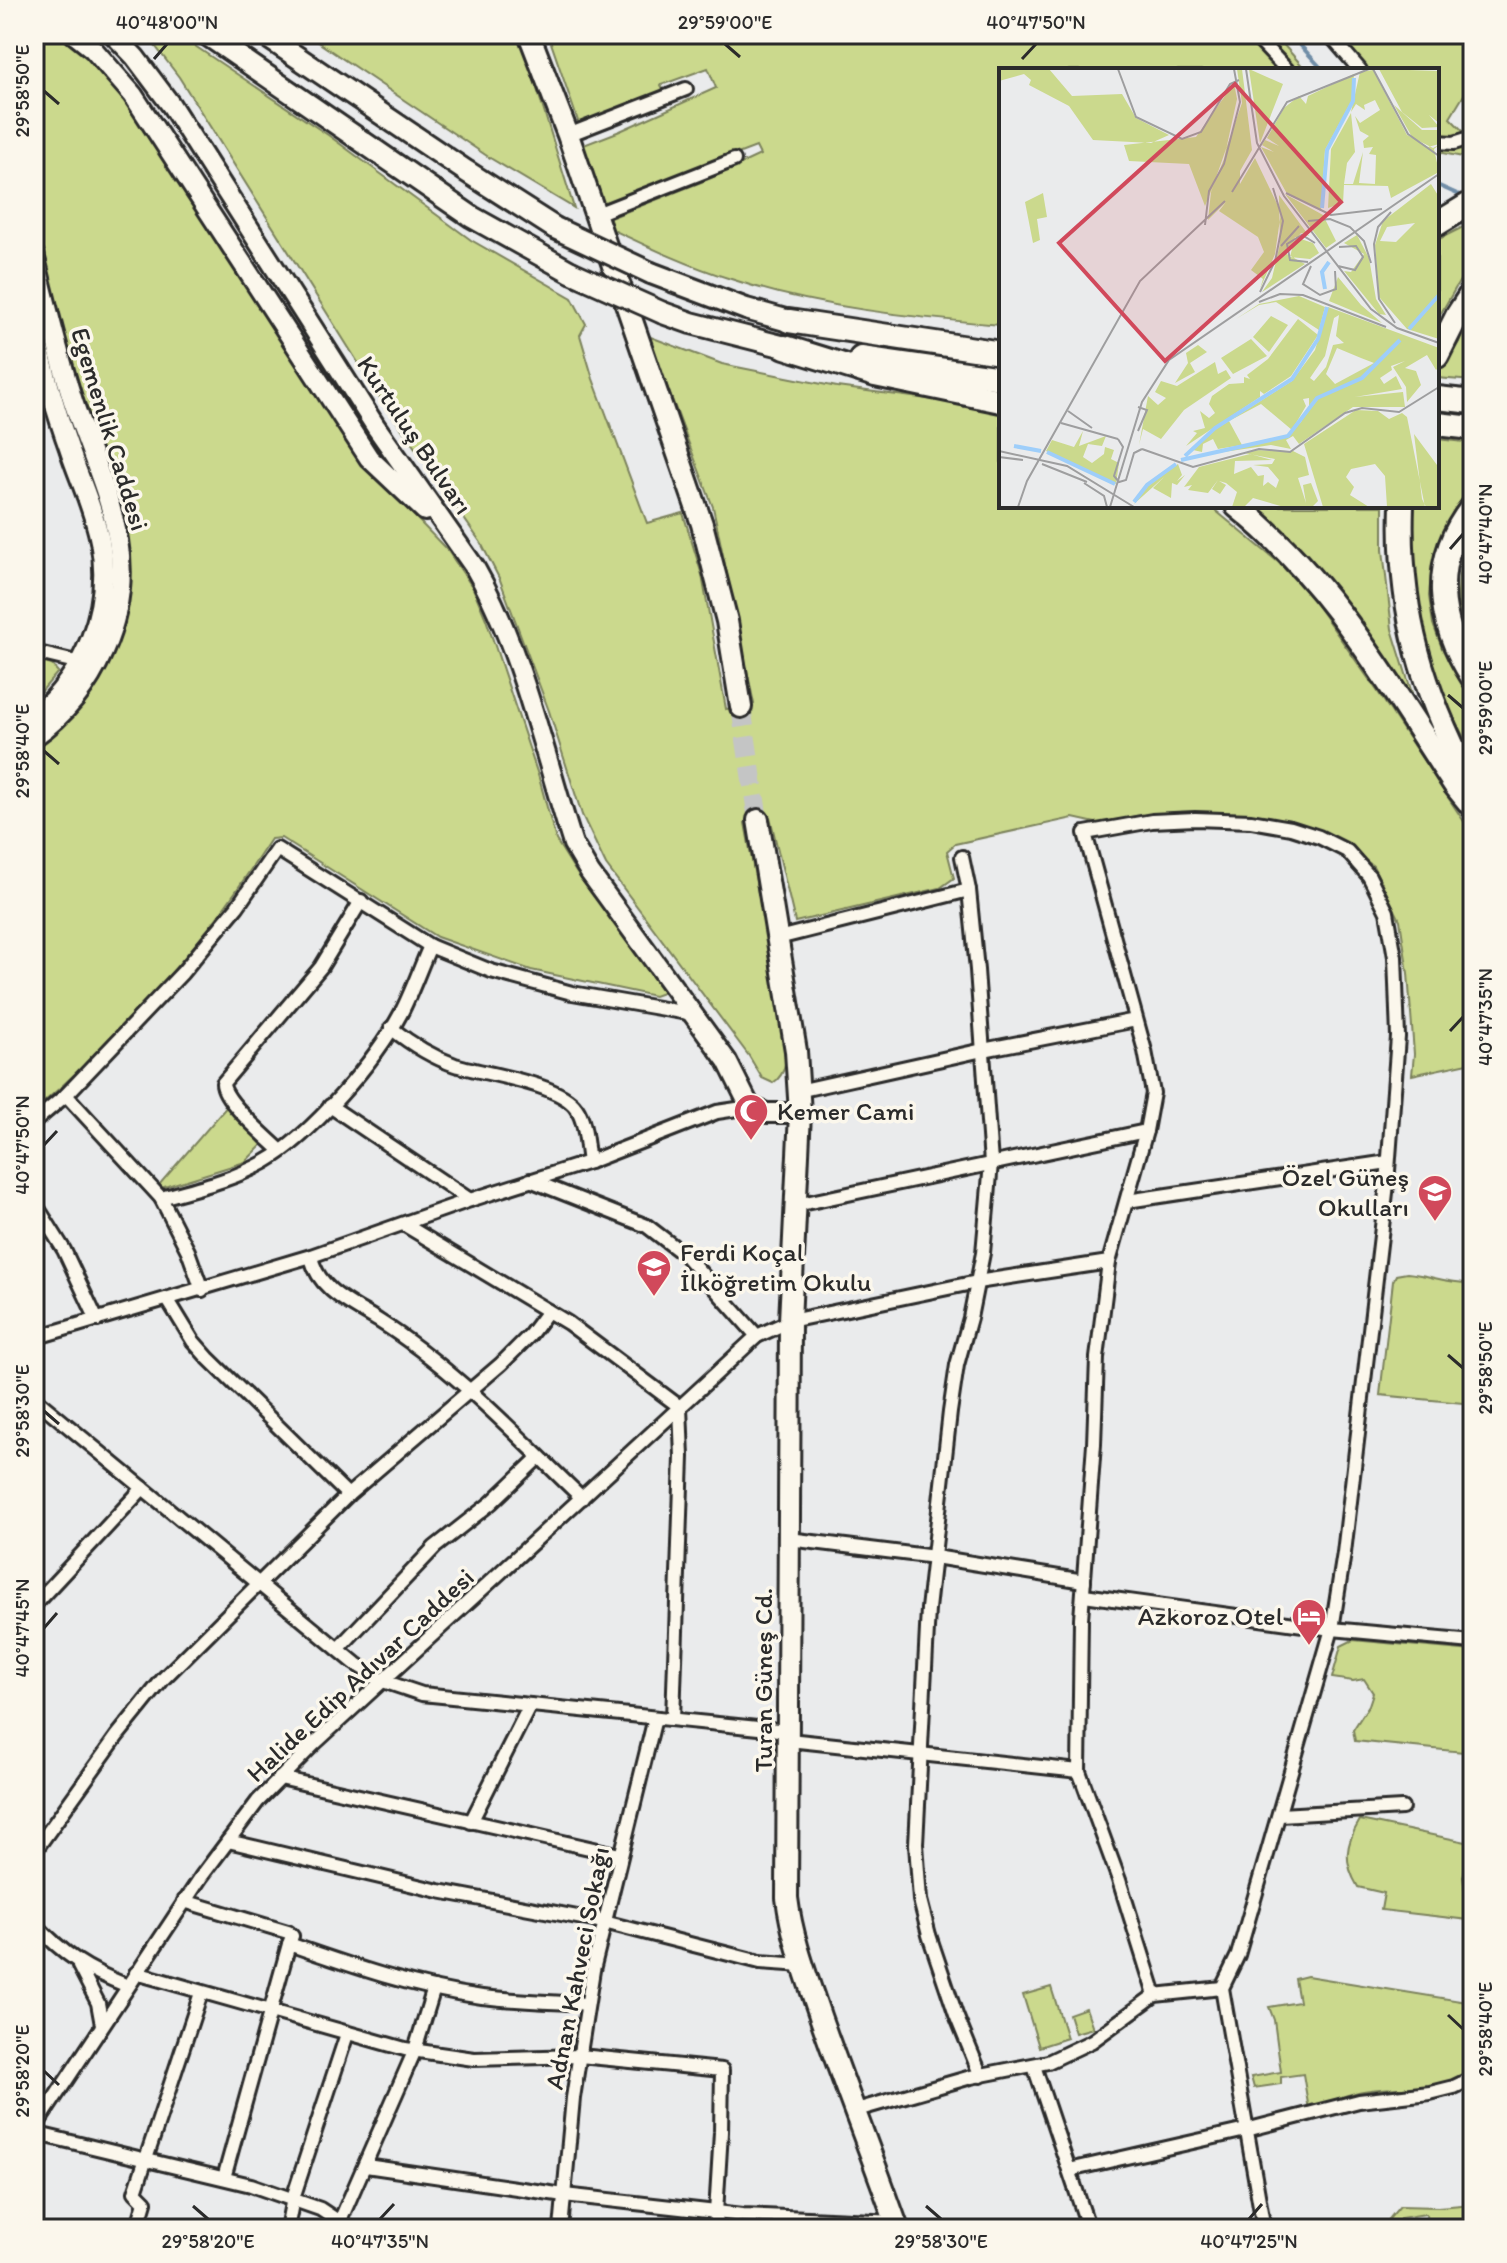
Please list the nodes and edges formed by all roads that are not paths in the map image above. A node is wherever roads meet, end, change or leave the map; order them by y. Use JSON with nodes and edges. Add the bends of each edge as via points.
{"nodes":[{"id":1,"x":74,"y":34,"type":"edge"},
{"id":2,"x":113,"y":34,"type":"edge"},
{"id":3,"x":206,"y":34,"type":"edge"},
{"id":4,"x":263,"y":34,"type":"edge"},
{"id":5,"x":529,"y":34,"type":"edge"},
{"id":6,"x":1253,"y":34,"type":"edge"},
{"id":7,"x":1329,"y":34,"type":"edge"},
{"id":8,"x":1285,"y":68,"type":"edge"},
{"id":9,"x":1358,"y":68,"type":"edge"},
{"id":10,"x":686,"y":89,"type":"dead end"},
{"id":11,"x":568,"y":135,"type":"junction"},
{"id":12,"x":1473,"y":137,"type":"edge"},
{"id":13,"x":1439,"y":142,"type":"edge"},
{"id":14,"x":734,"y":160,"type":"dead end"},
{"id":15,"x":1473,"y":202,"type":"edge"},
{"id":16,"x":594,"y":215,"type":"junction"},
{"id":17,"x":1439,"y":223,"type":"edge"},
{"id":18,"x":34,"y":254,"type":"edge"},
{"id":19,"x":1473,"y":291,"type":"edge"},
{"id":20,"x":789,"y":321,"type":"junction"},
{"id":21,"x":34,"y":329,"type":"edge"},
{"id":22,"x":999,"y":338,"type":"edge"},
{"id":23,"x":785,"y":347,"type":"junction"},
{"id":24,"x":1439,"y":352,"type":"edge"},
{"id":25,"x":999,"y":353,"type":"edge"},
{"id":26,"x":999,"y":378,"type":"edge"},
{"id":27,"x":1439,"y":398,"type":"edge"},
{"id":28,"x":999,"y":401,"type":"edge"},
{"id":29,"x":1473,"y":402,"type":"edge"},
{"id":30,"x":1439,"y":424,"type":"edge"},
{"id":31,"x":1473,"y":428,"type":"edge"},
{"id":32,"x":1473,"y":506,"type":"edge"},
{"id":33,"x":1239,"y":508,"type":"edge"},
{"id":34,"x":1402,"y":508,"type":"edge"},
{"id":35,"x":453,"y":538,"type":"junction"},
{"id":36,"x":34,"y":652,"type":"edge"},
{"id":37,"x":80,"y":663,"type":"junction"},
{"id":38,"x":1473,"y":678,"type":"edge"},
{"id":39,"x":741,"y":707,"type":"tunnel mouth"},
{"id":40,"x":34,"y":717,"type":"edge"},
{"id":41,"x":34,"y":737,"type":"edge"},
{"id":42,"x":1473,"y":787,"type":"edge"},
{"id":43,"x":1473,"y":807,"type":"edge"},
{"id":44,"x":758,"y":820,"type":"tunnel mouth"},
{"id":45,"x":962,"y":857,"type":"dead end"},
{"id":46,"x":969,"y":890,"type":"junction"},
{"id":47,"x":361,"y":901,"type":"junction"},
{"id":48,"x":778,"y":938,"type":"junction"},
{"id":49,"x":430,"y":946,"type":"junction"},
{"id":50,"x":693,"y":1014,"type":"junction"},
{"id":51,"x":1136,"y":1020,"type":"junction"},
{"id":52,"x":391,"y":1028,"type":"junction"},
{"id":53,"x":983,"y":1050,"type":"junction"},
{"id":54,"x":798,"y":1091,"type":"junction"},
{"id":55,"x":66,"y":1095,"type":"junction"},
{"id":56,"x":330,"y":1106,"type":"junction"},
{"id":57,"x":750,"y":1107,"type":"junction"},
{"id":58,"x":800,"y":1113,"type":"junction"},
{"id":59,"x":34,"y":1122,"type":"edge"},
{"id":60,"x":1146,"y":1131,"type":"junction"},
{"id":61,"x":281,"y":1151,"type":"junction"},
{"id":62,"x":589,"y":1162,"type":"junction"},
{"id":63,"x":1388,"y":1162,"type":"junction"},
{"id":64,"x":991,"y":1163,"type":"junction"},
{"id":65,"x":530,"y":1180,"type":"junction"},
{"id":66,"x":161,"y":1198,"type":"junction"},
{"id":67,"x":470,"y":1200,"type":"junction"},
{"id":68,"x":1127,"y":1201,"type":"junction"},
{"id":69,"x":34,"y":1202,"type":"edge"},
{"id":70,"x":796,"y":1205,"type":"junction"},
{"id":71,"x":405,"y":1225,"type":"junction"},
{"id":72,"x":311,"y":1256,"type":"junction"},
{"id":73,"x":1109,"y":1262,"type":"junction"},
{"id":74,"x":977,"y":1282,"type":"junction"},
{"id":75,"x":202,"y":1290,"type":"junction"},
{"id":76,"x":168,"y":1300,"type":"junction"},
{"id":77,"x":548,"y":1311,"type":"junction"},
{"id":78,"x":97,"y":1320,"type":"junction"},
{"id":79,"x":790,"y":1321,"type":"junction"},
{"id":80,"x":757,"y":1336,"type":"junction"},
{"id":81,"x":34,"y":1338,"type":"edge"},
{"id":82,"x":470,"y":1391,"type":"junction"},
{"id":83,"x":37,"y":1406,"type":"edge"},
{"id":84,"x":680,"y":1407,"type":"junction"},
{"id":85,"x":539,"y":1457,"type":"junction"},
{"id":86,"x":143,"y":1488,"type":"junction"},
{"id":87,"x":348,"y":1495,"type":"junction"},
{"id":88,"x":582,"y":1498,"type":"junction"},
{"id":89,"x":789,"y":1539,"type":"junction"},
{"id":90,"x":935,"y":1557,"type":"junction"},
{"id":91,"x":1084,"y":1581,"type":"junction"},
{"id":92,"x":258,"y":1585,"type":"junction"},
{"id":93,"x":1084,"y":1595,"type":"junction"},
{"id":94,"x":34,"y":1605,"type":"edge"},
{"id":95,"x":1332,"y":1629,"type":"junction"},
{"id":96,"x":1473,"y":1642,"type":"edge"},
{"id":97,"x":338,"y":1649,"type":"junction"},
{"id":98,"x":383,"y":1681,"type":"junction"},
{"id":99,"x":530,"y":1705,"type":"junction"},
{"id":100,"x":655,"y":1718,"type":"junction"},
{"id":101,"x":673,"y":1719,"type":"junction"},
{"id":102,"x":788,"y":1736,"type":"junction"},
{"id":103,"x":922,"y":1756,"type":"junction"},
{"id":104,"x":1079,"y":1771,"type":"junction"},
{"id":105,"x":280,"y":1778,"type":"junction"},
{"id":106,"x":1402,"y":1808,"type":"dead end"},
{"id":107,"x":1280,"y":1815,"type":"junction"},
{"id":108,"x":471,"y":1822,"type":"junction"},
{"id":109,"x":228,"y":1841,"type":"junction"},
{"id":110,"x":34,"y":1852,"type":"edge"},
{"id":111,"x":620,"y":1855,"type":"junction"},
{"id":112,"x":184,"y":1901,"type":"junction"},
{"id":113,"x":604,"y":1922,"type":"junction"},
{"id":114,"x":34,"y":1923,"type":"edge"},
{"id":115,"x":289,"y":1944,"type":"junction"},
{"id":116,"x":77,"y":1963,"type":"junction"},
{"id":117,"x":803,"y":1965,"type":"junction"},
{"id":118,"x":136,"y":1973,"type":"junction"},
{"id":119,"x":128,"y":1986,"type":"junction"},
{"id":120,"x":434,"y":1988,"type":"junction"},
{"id":121,"x":1222,"y":1988,"type":"junction"},
{"id":122,"x":201,"y":1993,"type":"junction"},
{"id":123,"x":1155,"y":1995,"type":"junction"},
{"id":124,"x":587,"y":2004,"type":"junction"},
{"id":125,"x":269,"y":2011,"type":"junction"},
{"id":126,"x":102,"y":2025,"type":"junction"},
{"id":127,"x":347,"y":2034,"type":"junction"},
{"id":128,"x":415,"y":2050,"type":"junction"},
{"id":129,"x":580,"y":2056,"type":"junction"},
{"id":130,"x":1034,"y":2066,"type":"junction"},
{"id":131,"x":981,"y":2076,"type":"junction"},
{"id":132,"x":1473,"y":2078,"type":"edge"},
{"id":133,"x":853,"y":2111,"type":"junction"},
{"id":134,"x":1246,"y":2130,"type":"junction"},
{"id":135,"x":34,"y":2131,"type":"edge"},
{"id":136,"x":144,"y":2158,"type":"junction"},
{"id":137,"x":366,"y":2166,"type":"junction"},
{"id":138,"x":1069,"y":2170,"type":"junction"},
{"id":139,"x":224,"y":2178,"type":"junction"},
{"id":140,"x":564,"y":2195,"type":"junction"},
{"id":141,"x":293,"y":2198,"type":"junction"},
{"id":142,"x":716,"y":2212,"type":"junction"},
{"id":143,"x":345,"y":2225,"type":"edge"},
{"id":144,"x":897,"y":2226,"type":"edge"},
{"id":145,"x":137,"y":2229,"type":"edge"},
{"id":146,"x":287,"y":2229,"type":"edge"},
{"id":147,"x":561,"y":2229,"type":"edge"},
{"id":148,"x":715,"y":2229,"type":"edge"},
{"id":149,"x":1089,"y":2229,"type":"edge"},
{"id":150,"x":1264,"y":2229,"type":"edge"}],
"edges":[{"from":1,"to":35,"type":"main road","name":"Kurtuluş Bulvarı","via":[[140,105],[369,458]]},
{"from":2,"to":35,"type":"main road","name":"Kurtuluş Bulvarı","via":[[171,105]]},
{"from":3,"to":23,"type":"main road","bridge":true,"via":[[472,217],[571,272],[691,323]]},
{"from":4,"to":20,"type":"main road","bridge":true,"via":[[555,228],[651,273]]},
{"from":5,"to":11,"type":"main road"},
{"from":6,"to":8,"type":"street"},
{"from":7,"to":9,"type":"street"},
{"from":10,"to":11,"type":"street"},
{"from":11,"to":16,"type":"main road"},
{"from":12,"to":13,"type":"street"},
{"from":14,"to":16,"type":"street"},
{"from":15,"to":17,"type":"highway"},
{"from":16,"to":39,"type":"main road","via":[[702,524],[727,621]]},
{"from":18,"to":41,"type":"main road","name":"Egemenlik Caddesi","via":[[65,377],[115,525],[120,565],[115,614],[96,668]]},
{"from":19,"to":24,"type":"highway"},
{"from":20,"to":22,"type":"highway"},
{"from":20,"to":25,"type":"highway"},
{"from":21,"to":37,"type":"main road","name":"Egemenlik Caddesi","via":[[103,559],[98,615]]},
{"from":23,"to":26,"type":"highway"},
{"from":23,"to":28,"type":"highway","via":[[875,375]]},
{"from":27,"to":29,"type":"highway"},
{"from":30,"to":31,"type":"highway"},
{"from":32,"to":38,"type":"highway","via":[[1446,555],[1442,590],[1446,624]]},
{"from":33,"to":43,"type":"highway","via":[[1269,532],[1356,632]]},
{"from":34,"to":42,"type":"highway","via":[[1401,551],[1417,657]]},
{"from":35,"to":50,"type":"main road","via":[[498,613],[573,844]]},
{"from":36,"to":37,"type":"street"},
{"from":37,"to":40,"type":"main road","name":"Egemenlik Caddesi"},
{"from":44,"to":48,"type":"main road","name":"Turan Güneş Cd."},
{"from":45,"to":46,"type":"street"},
{"from":46,"to":48,"type":"street"},
{"from":46,"to":53,"type":"street"},
{"from":47,"to":49,"type":"street"},
{"from":47,"to":55,"type":"street","via":[[277,849],[212,939]]},
{"from":47,"to":61,"type":"street","via":[[321,967],[223,1083],[231,1100]]},
{"from":48,"to":54,"type":"main road","name":"Turan Güneş Cd."},
{"from":49,"to":50,"type":"street","via":[[491,971],[572,993]]},
{"from":49,"to":52,"type":"street"},
{"from":50,"to":57,"type":"main road","via":[[727,1061]]},
{"from":51,"to":53,"type":"street"},
{"from":51,"to":60,"type":"street","via":[[1153,1093]]},
{"from":51,"to":63,"type":"street","via":[[1085,833],[1152,821],[1251,821],[1291,828],[1347,851],[1369,876],[1387,912],[1395,957],[1398,1037]]},
{"from":52,"to":56,"type":"street"},
{"from":52,"to":62,"type":"street","via":[[456,1065],[567,1099],[577,1108]]},
{"from":53,"to":54,"type":"street"},
{"from":53,"to":64,"type":"street"},
{"from":54,"to":58,"type":"main road","name":"Turan Güneş Cd."},
{"from":55,"to":59,"type":"street"},
{"from":55,"to":66,"type":"street"},
{"from":56,"to":61,"type":"street"},
{"from":56,"to":67,"type":"street"},
{"from":57,"to":58,"type":"main road"},
{"from":57,"to":62,"type":"street","via":[[717,1112]]},
{"from":58,"to":70,"type":"main road","name":"Turan Güneş Cd."},
{"from":60,"to":64,"type":"street"},
{"from":60,"to":68,"type":"street"},
{"from":61,"to":66,"type":"street","via":[[241,1174]]},
{"from":62,"to":65,"type":"street"},
{"from":63,"to":68,"type":"street"},
{"from":63,"to":95,"type":"street"},
{"from":64,"to":70,"type":"street"},
{"from":64,"to":74,"type":"street"},
{"from":65,"to":67,"type":"street"},
{"from":65,"to":80,"type":"street","via":[[647,1226],[685,1255]]},
{"from":66,"to":75,"type":"street"},
{"from":67,"to":71,"type":"street"},
{"from":68,"to":73,"type":"street"},
{"from":69,"to":78,"type":"street"},
{"from":70,"to":79,"type":"main road","name":"Turan Güneş Cd."},
{"from":71,"to":72,"type":"street"},
{"from":71,"to":77,"type":"street"},
{"from":72,"to":75,"type":"street"},
{"from":72,"to":82,"type":"street","via":[[323,1284],[408,1340]]},
{"from":73,"to":74,"type":"street","name":"Halide Edip Adıvar Caddesi"},
{"from":73,"to":91,"type":"street","via":[[1097,1358]]},
{"from":74,"to":79,"type":"street","name":"Halide Edip Adıvar Caddesi"},
{"from":74,"to":90,"type":"street","via":[[957,1365]]},
{"from":75,"to":76,"type":"street"},
{"from":76,"to":78,"type":"street"},
{"from":76,"to":87,"type":"street","via":[[208,1358]]},
{"from":77,"to":82,"type":"street"},
{"from":77,"to":84,"type":"street"},
{"from":78,"to":81,"type":"street"},
{"from":79,"to":80,"type":"street","name":"Halide Edip Adıvar Caddesi"},
{"from":79,"to":89,"type":"main road","name":"Turan Güneş Cd."},
{"from":80,"to":84,"type":"street","name":"Halide Edip Adıvar Caddesi"},
{"from":82,"to":85,"type":"street"},
{"from":82,"to":87,"type":"street"},
{"from":83,"to":86,"type":"street"},
{"from":84,"to":88,"type":"street","name":"Halide Edip Adıvar Caddesi"},
{"from":84,"to":101,"type":"street"},
{"from":85,"to":88,"type":"street"},
{"from":85,"to":97,"type":"street","via":[[435,1547]]},
{"from":86,"to":92,"type":"street"},
{"from":86,"to":94,"type":"street"},
{"from":87,"to":92,"type":"street"},
{"from":88,"to":98,"type":"street","name":"Halide Edip Adıvar Caddesi"},
{"from":89,"to":90,"type":"street"},
{"from":89,"to":102,"type":"main road","name":"Turan Güneş Cd."},
{"from":90,"to":91,"type":"street"},
{"from":90,"to":103,"type":"street"},
{"from":91,"to":93,"type":"street"},
{"from":92,"to":97,"type":"street"},
{"from":92,"to":110,"type":"street","via":[[149,1696]]},
{"from":93,"to":95,"type":"street"},
{"from":93,"to":104,"type":"street"},
{"from":95,"to":96,"type":"street"},
{"from":95,"to":107,"type":"street"},
{"from":97,"to":98,"type":"street"},
{"from":98,"to":99,"type":"street","via":[[422,1694]]},
{"from":98,"to":105,"type":"street","name":"Halide Edip Adıvar Caddesi"},
{"from":99,"to":100,"type":"street"},
{"from":99,"to":108,"type":"street"},
{"from":100,"to":101,"type":"street"},
{"from":100,"to":111,"type":"street","name":"Adnan Kahveci Sokağı"},
{"from":101,"to":102,"type":"street"},
{"from":102,"to":103,"type":"street"},
{"from":102,"to":117,"type":"main road","name":"Turan Güneş Cd.","via":[[787,1898]]},
{"from":103,"to":104,"type":"street"},
{"from":103,"to":131,"type":"street","via":[[916,1844],[920,1900]]},
{"from":104,"to":123,"type":"street"},
{"from":105,"to":108,"type":"street"},
{"from":105,"to":109,"type":"street","name":"Halide Edip Adıvar Caddesi"},
{"from":106,"to":107,"type":"street"},
{"from":107,"to":121,"type":"street","via":[[1238,1955]]},
{"from":108,"to":111,"type":"street"},
{"from":109,"to":112,"type":"street","name":"Halide Edip Adıvar Caddesi"},
{"from":109,"to":113,"type":"street","via":[[439,1891]]},
{"from":111,"to":113,"type":"street","name":"Adnan Kahveci Sokağı"},
{"from":112,"to":115,"type":"street","via":[[288,1932]]},
{"from":112,"to":118,"type":"street","name":"Halide Edip Adıvar Caddesi"},
{"from":113,"to":117,"type":"street","via":[[760,1962]]},
{"from":113,"to":124,"type":"street","name":"Adnan Kahveci Sokağı"},
{"from":114,"to":116,"type":"street"},
{"from":115,"to":120,"type":"street"},
{"from":115,"to":125,"type":"street"},
{"from":116,"to":119,"type":"street"},
{"from":116,"to":126,"type":"street","via":[[98,2003]]},
{"from":117,"to":133,"type":"main road","name":"Turan Güneş Cd."},
{"from":118,"to":119,"type":"street","name":"Halide Edip Adıvar Caddesi"},
{"from":118,"to":122,"type":"street"},
{"from":119,"to":126,"type":"street","name":"Halide Edip Adıvar Caddesi"},
{"from":120,"to":124,"type":"street","via":[[481,1997]]},
{"from":120,"to":128,"type":"street"},
{"from":121,"to":123,"type":"street"},
{"from":121,"to":134,"type":"street"},
{"from":122,"to":125,"type":"street"},
{"from":122,"to":136,"type":"street"},
{"from":123,"to":130,"type":"street","via":[[1092,2041]]},
{"from":124,"to":129,"type":"street","name":"Adnan Kahveci Sokağı"},
{"from":125,"to":127,"type":"street"},
{"from":125,"to":139,"type":"street"},
{"from":126,"to":135,"type":"street","name":"Halide Edip Adıvar Caddesi"},
{"from":127,"to":128,"type":"street"},
{"from":127,"to":141,"type":"street"},
{"from":128,"to":129,"type":"street","via":[[474,2059]]},
{"from":128,"to":137,"type":"street"},
{"from":129,"to":140,"type":"street","name":"Adnan Kahveci Sokağı"},
{"from":129,"to":142,"type":"street","via":[[722,2070]]},
{"from":130,"to":131,"type":"street"},
{"from":130,"to":138,"type":"street"},
{"from":131,"to":133,"type":"street"},
{"from":132,"to":134,"type":"street","via":[[1430,2093],[1359,2101]]},
{"from":133,"to":144,"type":"main road","name":"Turan Güneş Cd."},
{"from":134,"to":138,"type":"street"},
{"from":134,"to":150,"type":"street"},
{"from":135,"to":136,"type":"street"},
{"from":136,"to":139,"type":"street"},
{"from":136,"to":145,"type":"street","via":[[135,2192],[145,2202]]},
{"from":137,"to":140,"type":"street"},
{"from":137,"to":143,"type":"street"},
{"from":138,"to":149,"type":"street"},
{"from":139,"to":141,"type":"street"},
{"from":140,"to":142,"type":"street"},
{"from":140,"to":147,"type":"street","name":"Adnan Kahveci Sokağı"},
{"from":141,"to":143,"type":"street"},
{"from":141,"to":146,"type":"street"},
{"from":142,"to":144,"type":"street"},
{"from":142,"to":148,"type":"street"}]}
